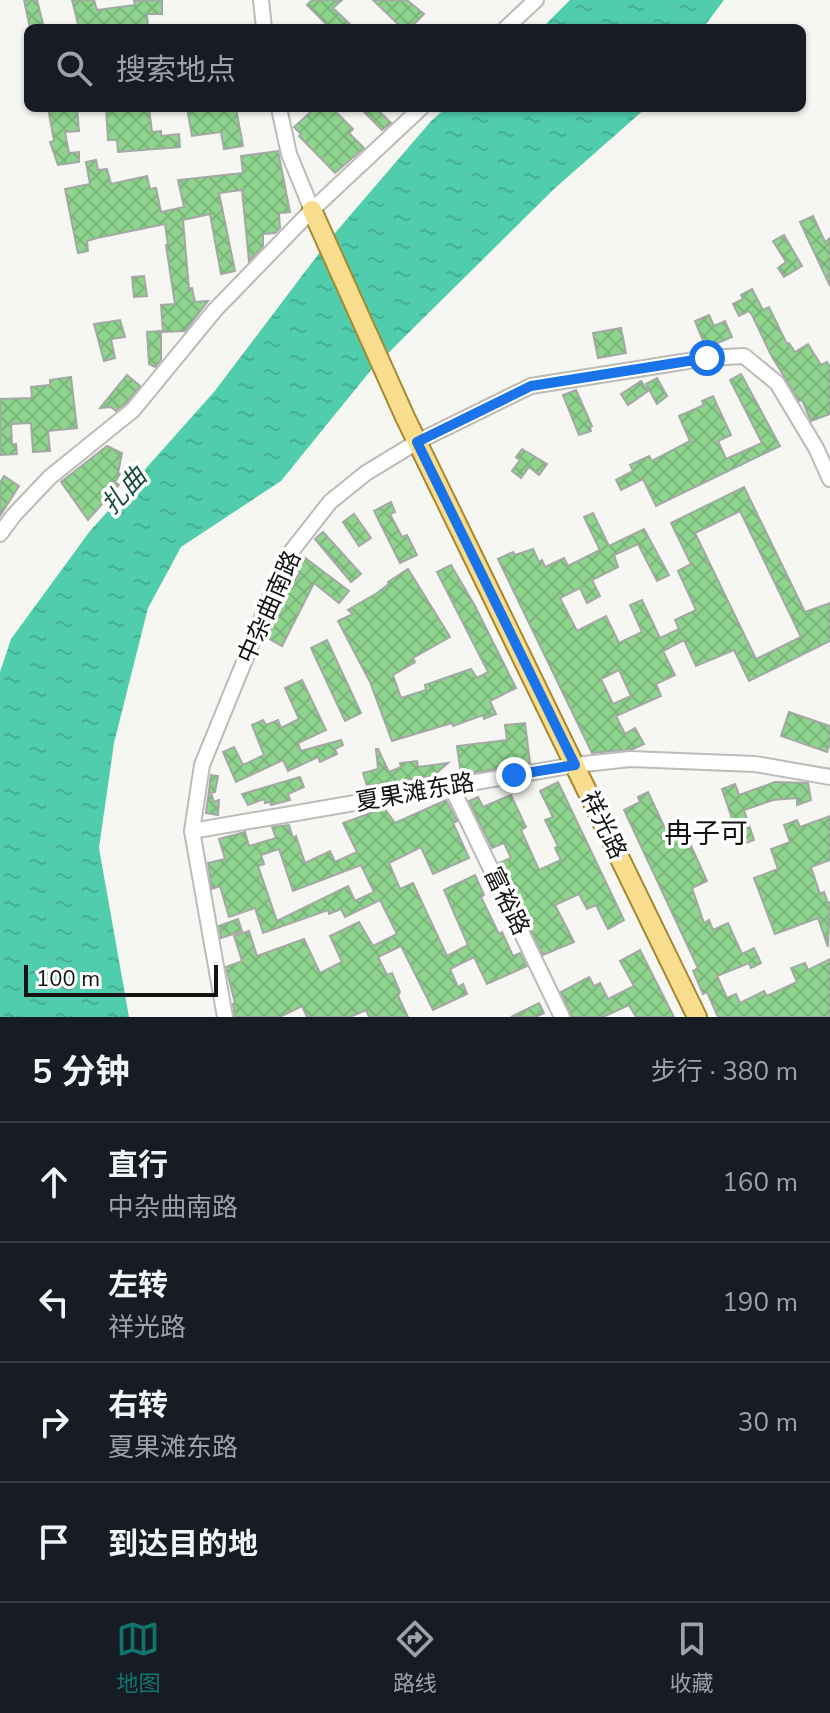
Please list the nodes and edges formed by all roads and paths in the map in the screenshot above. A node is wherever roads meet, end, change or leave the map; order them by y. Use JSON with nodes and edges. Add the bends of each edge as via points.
{"nodes":[{"id":1,"x":261,"y":0,"type":"edge"},
{"id":2,"x":536,"y":0,"type":"edge"},
{"id":3,"x":264,"y":24,"type":"edge"},
{"id":4,"x":510,"y":24,"type":"edge"},
{"id":5,"x":280,"y":112,"type":"edge"},
{"id":6,"x":417,"y":112,"type":"edge"},
{"id":7,"x":312,"y":210,"type":"junction"},
{"id":8,"x":417,"y":442,"type":"junction"},
{"id":9,"x":830,"y":479,"type":"edge"},
{"id":10,"x":0,"y":534,"type":"edge"},
{"id":11,"x":575,"y":765,"type":"junction"},
{"id":12,"x":830,"y":777,"type":"edge"},
{"id":13,"x":451,"y":786,"type":"junction"},
{"id":14,"x":192,"y":831,"type":"junction"},
{"id":15,"x":225,"y":1017,"type":"edge"},
{"id":16,"x":562,"y":1017,"type":"edge"},
{"id":17,"x":697,"y":1017,"type":"edge"}],
"edges":[{"from":1,"to":3,"type":"street"},
{"from":2,"to":4,"type":"street"},
{"from":5,"to":7,"type":"street","via":[[289,154]]},
{"from":6,"to":7,"type":"street"},
{"from":7,"to":8,"type":"main road","name":"祥光路"},
{"from":7,"to":10,"type":"street","via":[[215,310],[133,410],[50,477]]},
{"from":8,"to":9,"type":"street","name":"中杂曲南路","via":[[531,386],[744,356],[777,383]]},
{"from":8,"to":11,"type":"main road","name":"祥光路"},
{"from":8,"to":14,"type":"street","name":"中杂曲南路","via":[[330,502],[287,557],[202,765]]},
{"from":11,"to":12,"type":"street","name":"夏果滩东路","via":[[630,759],[740,764]]},
{"from":11,"to":13,"type":"street","name":"夏果滩东路"},
{"from":11,"to":17,"type":"main road","name":"祥光路"},
{"from":13,"to":14,"type":"street","name":"夏果滩东路"},
{"from":13,"to":16,"type":"street","name":"富裕路"},
{"from":14,"to":15,"type":"street","name":"中杂曲南路"}]}
